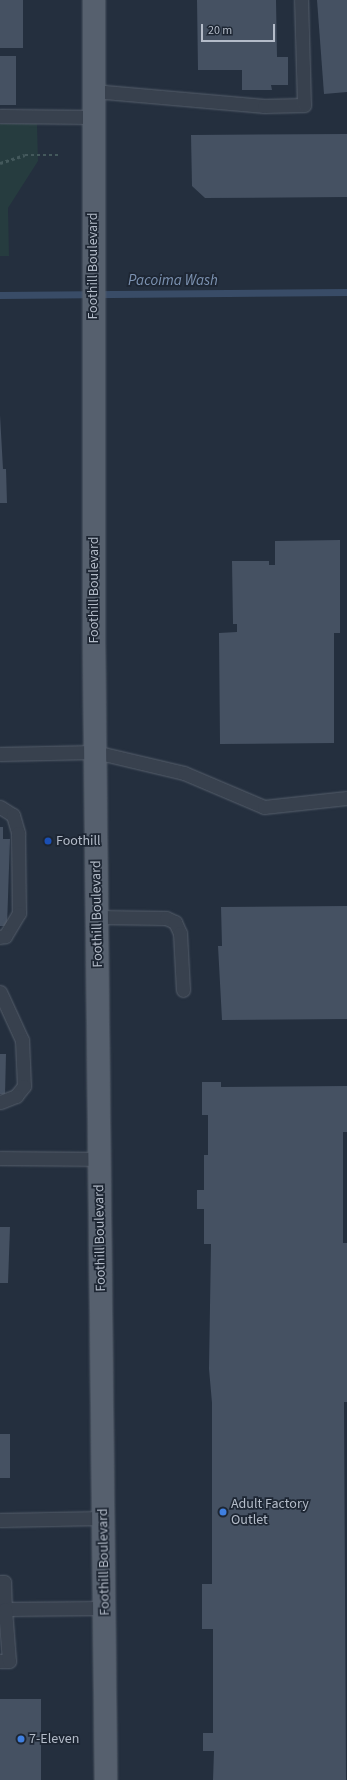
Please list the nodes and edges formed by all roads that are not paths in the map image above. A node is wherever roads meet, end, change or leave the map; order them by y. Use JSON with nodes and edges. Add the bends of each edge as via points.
{"nodes":[{"id":1,"x":94,"y":0,"type":"edge"},
{"id":2,"x":301,"y":0,"type":"edge"},
{"id":3,"x":93,"y":92,"type":"junction"},
{"id":4,"x":0,"y":116,"type":"edge"},
{"id":5,"x":93,"y":117,"type":"junction"},
{"id":6,"x":95,"y":752,"type":"junction"},
{"id":7,"x":0,"y":754,"type":"edge"},
{"id":8,"x":347,"y":798,"type":"edge"},
{"id":9,"x":0,"y":807,"type":"edge"},
{"id":10,"x":97,"y":917,"type":"junction"},
{"id":11,"x":0,"y":937,"type":"edge"},
{"id":12,"x":182,"y":990,"type":"dead end"},
{"id":13,"x":0,"y":992,"type":"edge"},
{"id":14,"x":0,"y":1102,"type":"edge"},
{"id":15,"x":0,"y":1158,"type":"edge"},
{"id":16,"x":100,"y":1158,"type":"junction"},
{"id":17,"x":103,"y":1518,"type":"junction"},
{"id":18,"x":0,"y":1520,"type":"edge"},
{"id":19,"x":0,"y":1582,"type":"edge"},
{"id":20,"x":104,"y":1608,"type":"junction"},
{"id":21,"x":5,"y":1609,"type":"junction"},
{"id":22,"x":0,"y":1661,"type":"edge"},
{"id":23,"x":106,"y":1780,"type":"edge"}],
"edges":[{"from":1,"to":3,"type":"main road","name":"Foothill Boulevard"},
{"from":2,"to":3,"type":"lane","via":[[304,105],[264,106]]},
{"from":3,"to":5,"type":"main road","name":"Foothill Boulevard"},
{"from":4,"to":5,"type":"lane"},
{"from":5,"to":6,"type":"main road","name":"Foothill Boulevard"},
{"from":6,"to":7,"type":"lane"},
{"from":6,"to":8,"type":"lane","via":[[184,773],[264,807]]},
{"from":6,"to":10,"type":"main road","name":"Foothill Boulevard"},
{"from":9,"to":11,"type":"lane","via":[[13,815],[18,833],[19,913],[5,936]]},
{"from":10,"to":12,"type":"lane","via":[[166,918],[175,922],[180,933]]},
{"from":10,"to":16,"type":"main road","name":"Foothill Boulevard"},
{"from":13,"to":14,"type":"lane","via":[[22,1040],[24,1086],[16,1096]]},
{"from":15,"to":16,"type":"lane"},
{"from":16,"to":17,"type":"main road","name":"Foothill Boulevard"},
{"from":17,"to":18,"type":"lane"},
{"from":17,"to":20,"type":"main road","name":"Foothill Boulevard"},
{"from":19,"to":21,"type":"lane","via":[[4,1582]]},
{"from":20,"to":21,"type":"lane"},
{"from":20,"to":23,"type":"main road","name":"Foothill Boulevard"},
{"from":21,"to":22,"type":"lane","via":[[8,1661]]}]}
